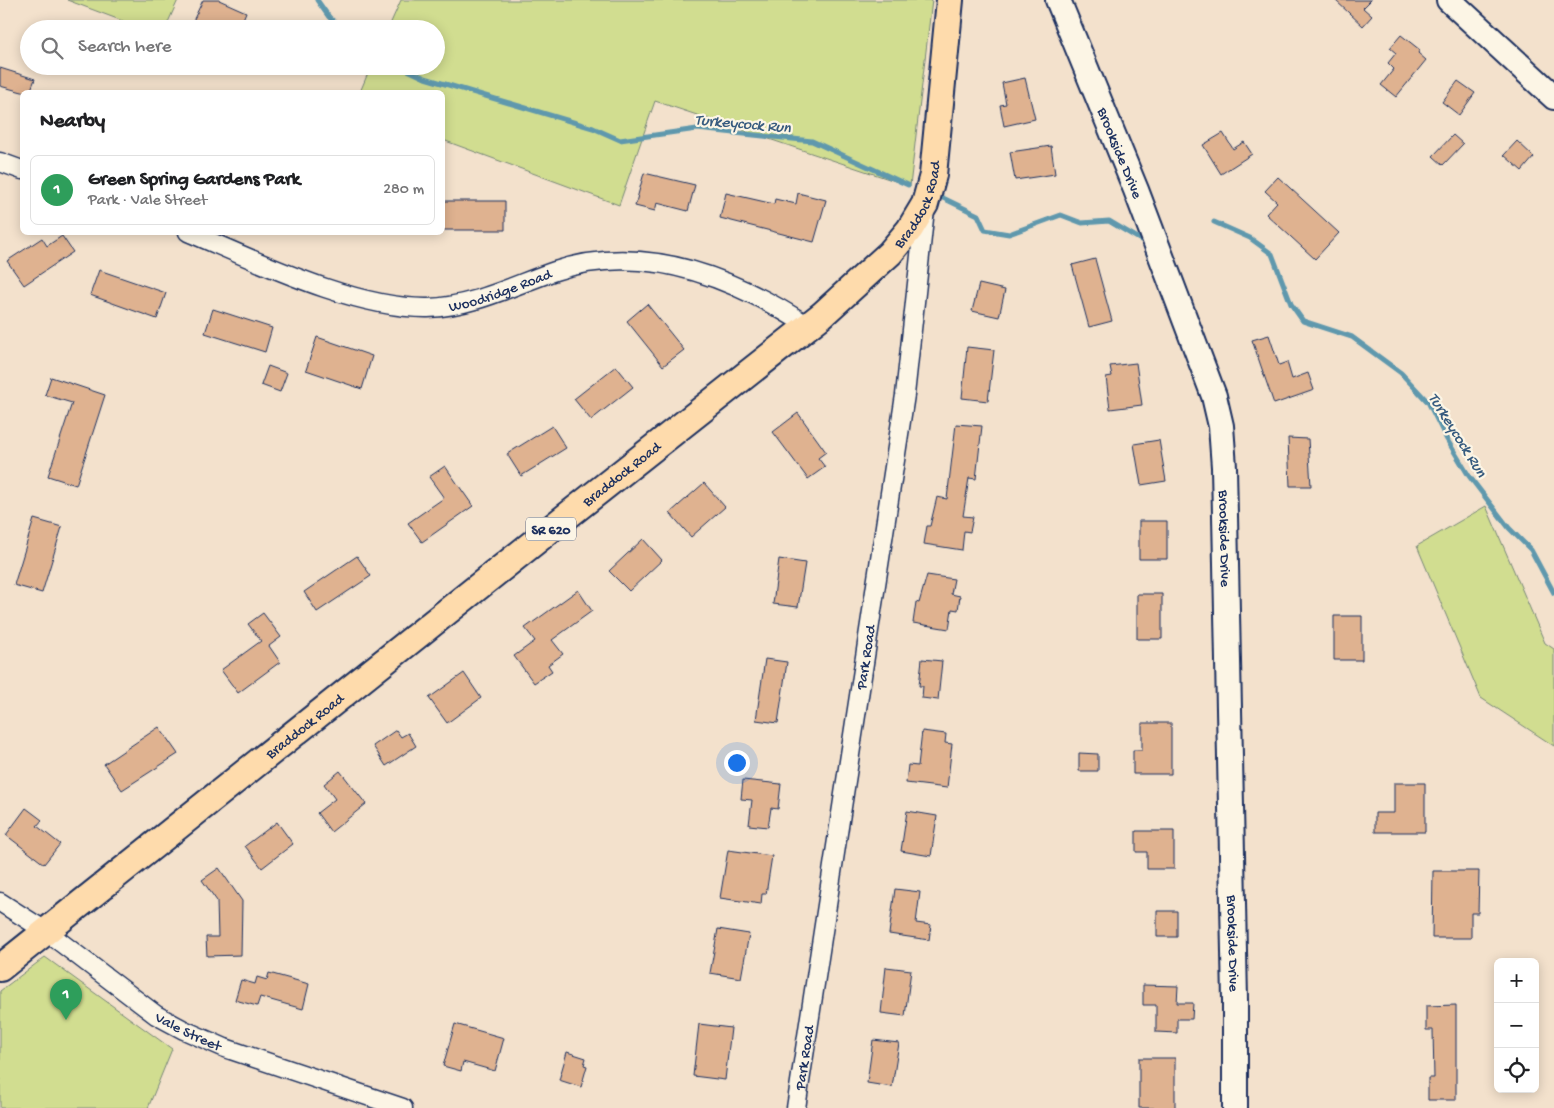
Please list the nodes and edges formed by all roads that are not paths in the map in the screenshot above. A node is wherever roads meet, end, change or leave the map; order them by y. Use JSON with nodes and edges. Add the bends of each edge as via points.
{"nodes":[{"id":1,"x":950,"y":0,"type":"edge"},
{"id":2,"x":1058,"y":0,"type":"edge"},
{"id":3,"x":1449,"y":0,"type":"edge"},
{"id":4,"x":1554,"y":97,"type":"edge"},
{"id":5,"x":1,"y":165,"type":"edge"},
{"id":6,"x":20,"y":170,"type":"edge"},
{"id":7,"x":925,"y":204,"type":"junction"},
{"id":8,"x":195,"y":235,"type":"edge"},
{"id":9,"x":808,"y":326,"type":"junction"},
{"id":10,"x":0,"y":902,"type":"edge"},
{"id":11,"x":47,"y":932,"type":"junction"},
{"id":12,"x":0,"y":962,"type":"edge"},
{"id":13,"x":0,"y":968,"type":"edge"},
{"id":14,"x":403,"y":1108,"type":"edge"},
{"id":15,"x":796,"y":1108,"type":"edge"},
{"id":16,"x":1235,"y":1108,"type":"edge"}],
"edges":[{"from":1,"to":7,"type":"main road","name":"Braddock Road","number":"SR 620","via":[[934,168]]},
{"from":2,"to":16,"type":"street","name":"Brookside Drive","via":[[1136,190],[1214,396],[1221,426]]},
{"from":3,"to":4,"type":"street"},
{"from":5,"to":6,"type":"street"},
{"from":7,"to":9,"type":"main road","name":"Braddock Road","number":"SR 620","via":[[890,253]]},
{"from":7,"to":15,"type":"street","name":"Park Road","via":[[904,403]]},
{"from":8,"to":9,"type":"street","name":"Woodridge Road","via":[[304,280],[405,308],[453,305],[588,263],[643,260],[671,264],[727,282]]},
{"from":9,"to":11,"type":"main road","name":"Braddock Road","number":"SR 620"},
{"from":10,"to":11,"type":"street","name":"Vale Street"},
{"from":11,"to":13,"type":"main road","name":"Braddock Road","number":"SR 620"},
{"from":11,"to":14,"type":"street","name":"Vale Street","via":[[156,1015],[184,1030],[225,1048]]},
{"from":12,"to":13,"type":"street"}]}
